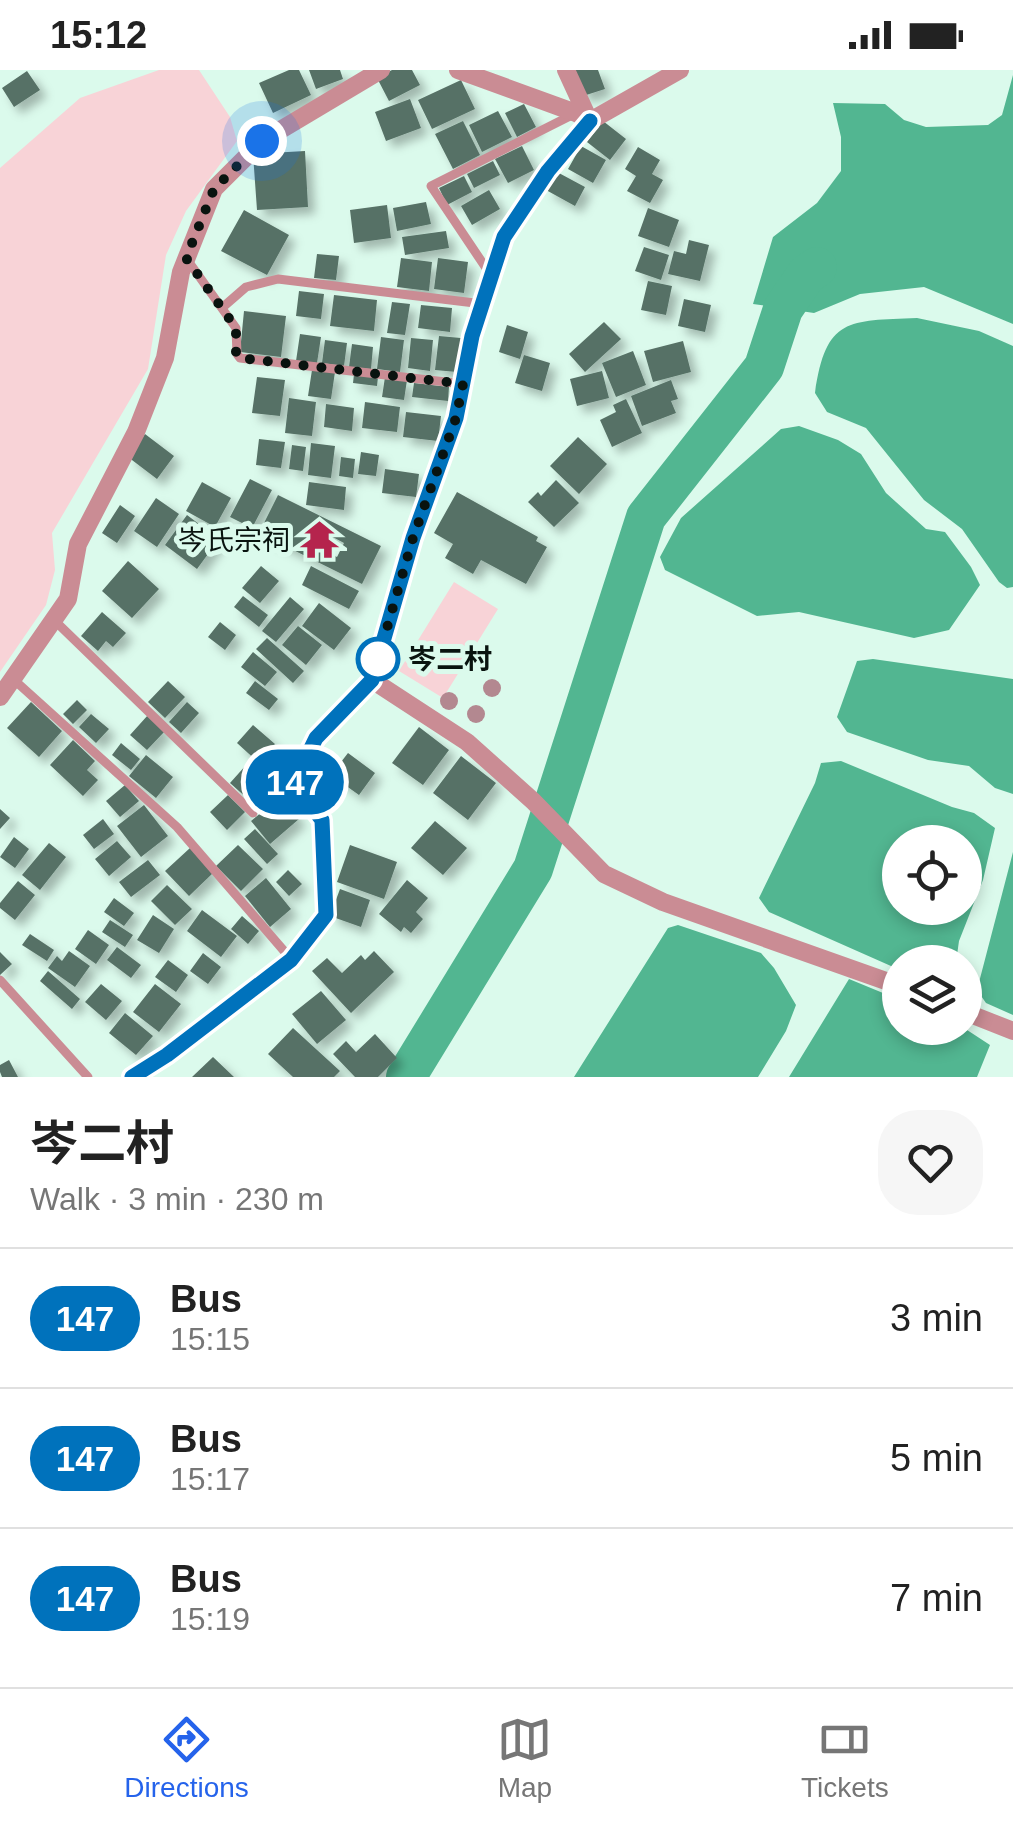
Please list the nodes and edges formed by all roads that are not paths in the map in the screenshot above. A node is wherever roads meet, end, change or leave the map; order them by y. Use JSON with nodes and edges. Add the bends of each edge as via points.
{"nodes":[{"id":1,"x":381,"y":70,"type":"edge"},
{"id":2,"x":458,"y":70,"type":"edge"},
{"id":3,"x":566,"y":70,"type":"edge"},
{"id":4,"x":680,"y":70,"type":"edge"},
{"id":5,"x":583,"y":117,"type":"junction"},
{"id":6,"x":186,"y":258,"type":"junction"},
{"id":7,"x":492,"y":276,"type":"junction"},
{"id":8,"x":482,"y":304,"type":"junction"},
{"id":9,"x":223,"y":308,"type":"junction"},
{"id":10,"x":463,"y":384,"type":"junction"},
{"id":11,"x":54,"y":620,"type":"junction"},
{"id":12,"x":12,"y":678,"type":"junction"},
{"id":13,"x":372,"y":680,"type":"junction"},
{"id":14,"x":0,"y":697,"type":"edge"},
{"id":15,"x":253,"y":813,"type":"dead end"},
{"id":16,"x":291,"y":960,"type":"junction"},
{"id":17,"x":0,"y":980,"type":"edge"},
{"id":18,"x":882,"y":980,"type":"edge"},
{"id":19,"x":982,"y":1019,"type":"edge"},
{"id":20,"x":1013,"y":1031,"type":"edge"},
{"id":21,"x":88,"y":1077,"type":"edge"},
{"id":22,"x":132,"y":1077,"type":"edge"}],
"edges":[{"from":1,"to":6,"type":"street","via":[[262,141],[214,189]]},
{"from":2,"to":5,"type":"street"},
{"from":3,"to":5,"type":"street"},
{"from":4,"to":5,"type":"street"},
{"from":5,"to":7,"type":"street","via":[[504,237]]},
{"from":5,"to":7,"type":"lane","via":[[430,186]]},
{"from":6,"to":9,"type":"lane"},
{"from":6,"to":11,"type":"street","via":[[165,358],[136,432],[78,544],[68,600]]},
{"from":7,"to":8,"type":"street"},
{"from":8,"to":9,"type":"lane","via":[[278,279],[246,288]]},
{"from":8,"to":10,"type":"street"},
{"from":9,"to":10,"type":"lane","via":[[236,328],[240,358]]},
{"from":10,"to":13,"type":"street"},
{"from":11,"to":12,"type":"street"},
{"from":11,"to":15,"type":"lane"},
{"from":12,"to":14,"type":"street"},
{"from":12,"to":16,"type":"lane","via":[[177,827]]},
{"from":13,"to":16,"type":"street","via":[[316,738],[294,783],[322,820],[326,915]]},
{"from":13,"to":18,"type":"street","via":[[467,742],[604,874],[663,902]]},
{"from":16,"to":22,"type":"street"},
{"from":17,"to":21,"type":"lane"},
{"from":19,"to":20,"type":"street"}]}
